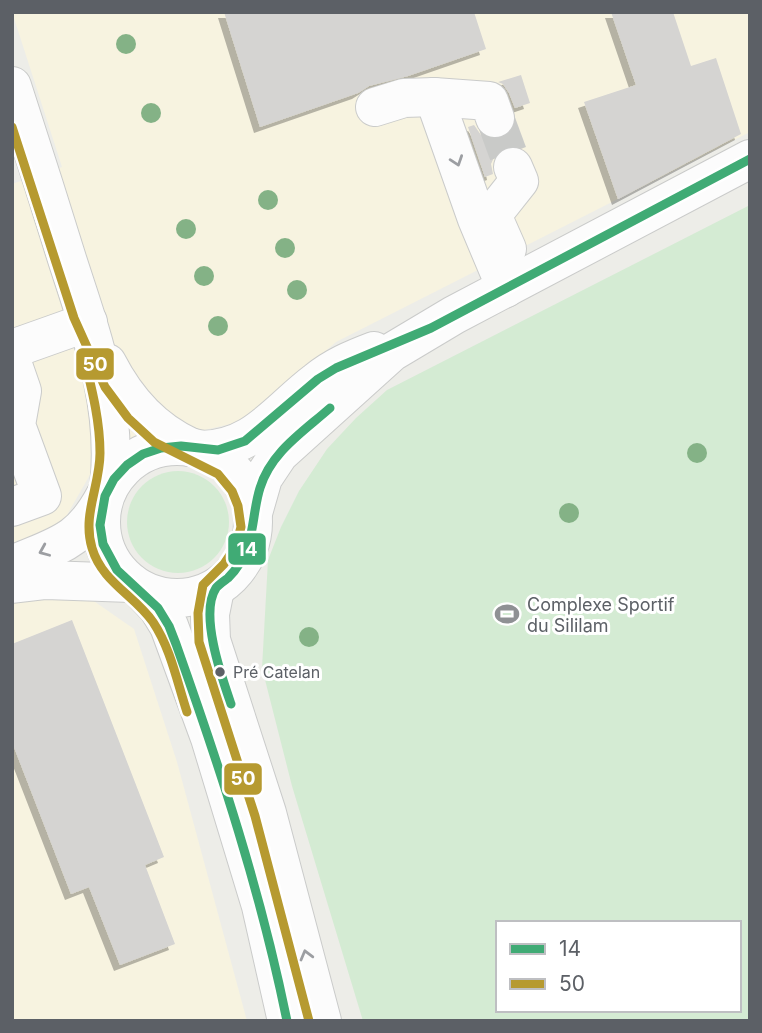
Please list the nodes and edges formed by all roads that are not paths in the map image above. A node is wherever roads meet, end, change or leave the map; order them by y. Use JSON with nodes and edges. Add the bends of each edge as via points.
{"nodes":[{"id":1,"x":12,"y":86,"type":"edge"},
{"id":2,"x":434,"y":97,"type":"junction"},
{"id":3,"x":375,"y":107,"type":"dead end"},
{"id":4,"x":495,"y":118,"type":"tunnel mouth"},
{"id":5,"x":750,"y":159,"type":"edge"},
{"id":6,"x":513,"y":167,"type":"tunnel mouth"},
{"id":7,"x":513,"y":284,"type":"junction"},
{"id":8,"x":89,"y":328,"type":"junction"},
{"id":9,"x":431,"y":328,"type":"junction"},
{"id":10,"x":12,"y":349,"type":"edge"},
{"id":11,"x":12,"y":362,"type":"edge"},
{"id":12,"x":195,"y":448,"type":"junction"},
{"id":13,"x":107,"y":492,"type":"junction"},
{"id":14,"x":12,"y":508,"type":"edge"},
{"id":15,"x":253,"y":513,"type":"junction"},
{"id":16,"x":12,"y":565,"type":"edge"},
{"id":17,"x":12,"y":584,"type":"edge"},
{"id":18,"x":135,"y":586,"type":"junction"},
{"id":19,"x":215,"y":589,"type":"junction"},
{"id":20,"x":287,"y":1021,"type":"edge"},
{"id":21,"x":322,"y":1021,"type":"edge"}],
"edges":[{"from":1,"to":8,"type":"street"},
{"from":2,"to":3,"type":"street","via":[[404,98]]},
{"from":2,"to":4,"type":"street","via":[[489,101]]},
{"from":2,"to":7,"type":"street","one_way":true,"via":[[477,219]]},
{"from":5,"to":7,"type":"street"},
{"from":6,"to":7,"type":"street","via":[[519,181],[492,215]]},
{"from":7,"to":9,"type":"street"},
{"from":8,"to":10,"type":"street"},
{"from":8,"to":12,"type":"street","via":[[117,383],[146,418],[162,432]]},
{"from":8,"to":13,"type":"street","via":[[111,425]]},
{"from":9,"to":12,"type":"street","via":[[336,368],[245,441],[218,450]]},
{"from":9,"to":15,"type":"street","via":[[392,352],[279,454],[263,478]]},
{"from":11,"to":14,"type":"street","via":[[22,391],[16,425],[42,496]]},
{"from":12,"to":13,"type":"street","via":[[171,446],[143,454],[120,471]]},
{"from":12,"to":15,"type":"street","via":[[235,473]]},
{"from":13,"to":16,"type":"street","one_way":true,"via":[[76,535]]},
{"from":13,"to":18,"type":"street","via":[[100,525],[103,544],[117,570]]},
{"from":15,"to":19,"type":"street","via":[[245,557]]},
{"from":17,"to":18,"type":"street","via":[[46,580]]},
{"from":18,"to":19,"type":"street","via":[[172,599]]},
{"from":18,"to":20,"type":"street","via":[[169,626],[210,738],[261,906]]},
{"from":21,"to":19,"type":"street","one_way":true,"via":[[267,813],[211,640]]}]}
